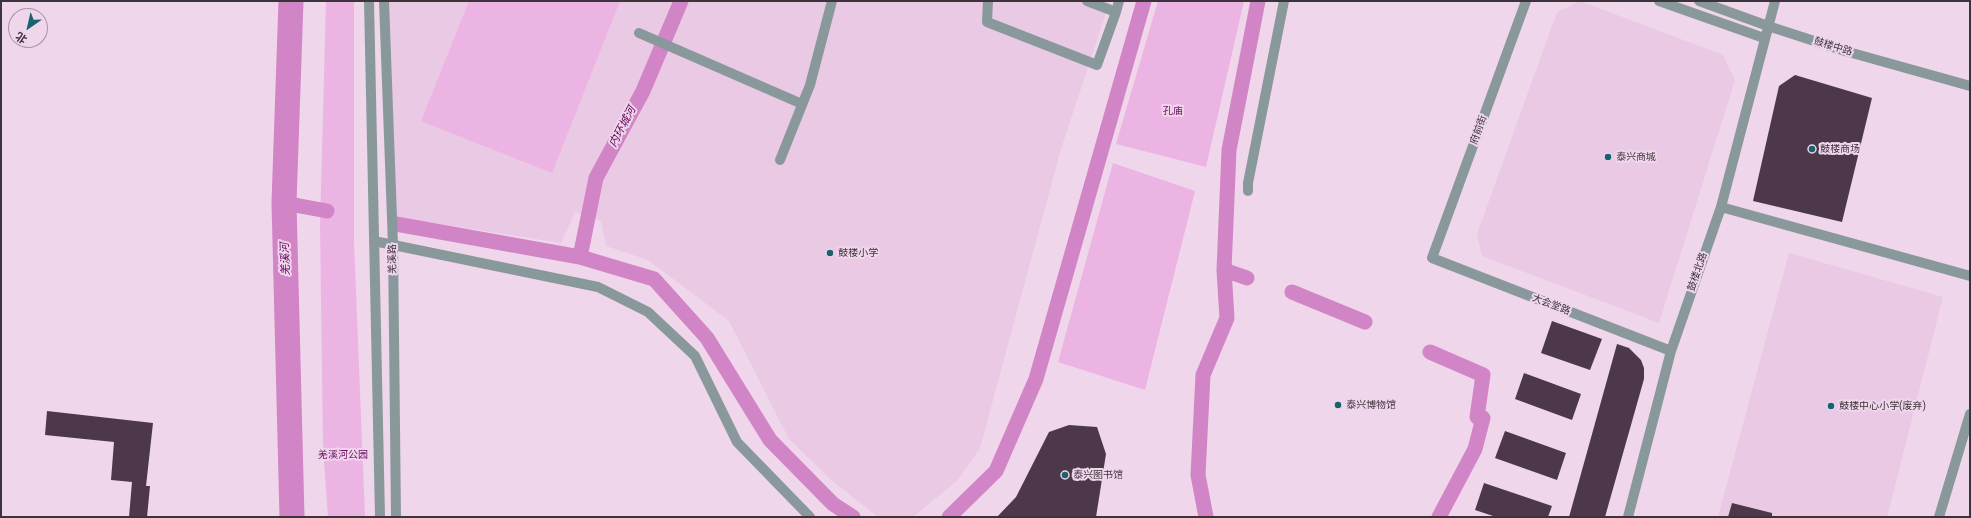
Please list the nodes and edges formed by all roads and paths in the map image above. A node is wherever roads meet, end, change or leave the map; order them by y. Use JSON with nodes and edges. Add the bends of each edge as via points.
{"nodes":[{"id":1,"x":370,"y":1,"type":"edge"},
{"id":2,"x":384,"y":1,"type":"edge"},
{"id":3,"x":832,"y":1,"type":"edge"},
{"id":4,"x":988,"y":1,"type":"edge"},
{"id":5,"x":1087,"y":1,"type":"edge"},
{"id":6,"x":1119,"y":1,"type":"edge"},
{"id":7,"x":1284,"y":1,"type":"edge"},
{"id":8,"x":1526,"y":1,"type":"edge"},
{"id":9,"x":1659,"y":1,"type":"edge"},
{"id":10,"x":1698,"y":1,"type":"edge"},
{"id":11,"x":1775,"y":1,"type":"edge"},
{"id":12,"x":1116,"y":12,"type":"junction"},
{"id":13,"x":1768,"y":26,"type":"junction"},
{"id":14,"x":639,"y":33,"type":"dead end"},
{"id":15,"x":1764,"y":38,"type":"junction"},
{"id":16,"x":1970,"y":86,"type":"edge"},
{"id":17,"x":802,"y":104,"type":"junction"},
{"id":18,"x":780,"y":160,"type":"dead end"},
{"id":19,"x":1248,"y":192,"type":"dead end"},
{"id":20,"x":1721,"y":207,"type":"junction"},
{"id":21,"x":374,"y":241,"type":"junction"},
{"id":22,"x":393,"y":245,"type":"junction"},
{"id":23,"x":1432,"y":258,"type":"joint"},
{"id":24,"x":1970,"y":276,"type":"edge"},
{"id":25,"x":1670,"y":351,"type":"junction"},
{"id":26,"x":1970,"y":414,"type":"edge"},
{"id":27,"x":380,"y":517,"type":"edge"},
{"id":28,"x":396,"y":517,"type":"edge"},
{"id":29,"x":810,"y":517,"type":"edge"},
{"id":30,"x":1628,"y":517,"type":"edge"},
{"id":31,"x":1939,"y":517,"type":"edge"}],
"edges":[{"from":1,"to":21,"type":"street","name":"羌溪路"},
{"from":2,"to":22,"type":"street","name":"羌溪路"},
{"from":3,"to":17,"type":"street","via":[[810,85]]},
{"from":4,"to":12,"type":"street","via":[[987,22],[1097,65]]},
{"from":5,"to":12,"type":"street"},
{"from":6,"to":12,"type":"street"},
{"from":7,"to":19,"type":"street"},
{"from":8,"to":23,"type":"street","name":"府前街"},
{"from":9,"to":15,"type":"street"},
{"from":10,"to":13,"type":"street","name":"鼓楼中路"},
{"from":11,"to":13,"type":"street","name":"鼓楼北路"},
{"from":13,"to":15,"type":"street","name":"鼓楼北路"},
{"from":13,"to":16,"type":"street","name":"鼓楼中路","via":[[1845,51]]},
{"from":14,"to":17,"type":"street"},
{"from":15,"to":20,"type":"street","name":"鼓楼北路"},
{"from":17,"to":18,"type":"street"},
{"from":20,"to":24,"type":"street"},
{"from":20,"to":25,"type":"street","name":"鼓楼北路"},
{"from":21,"to":22,"type":"street"},
{"from":21,"to":27,"type":"street","name":"羌溪路"},
{"from":22,"to":28,"type":"street","name":"羌溪路"},
{"from":22,"to":29,"type":"street","via":[[598,287],[648,312],[695,356],[737,442]]},
{"from":23,"to":25,"type":"street","name":"大会堂路"},
{"from":25,"to":30,"type":"street","name":"鼓楼北路"},
{"from":26,"to":31,"type":"street"}]}
